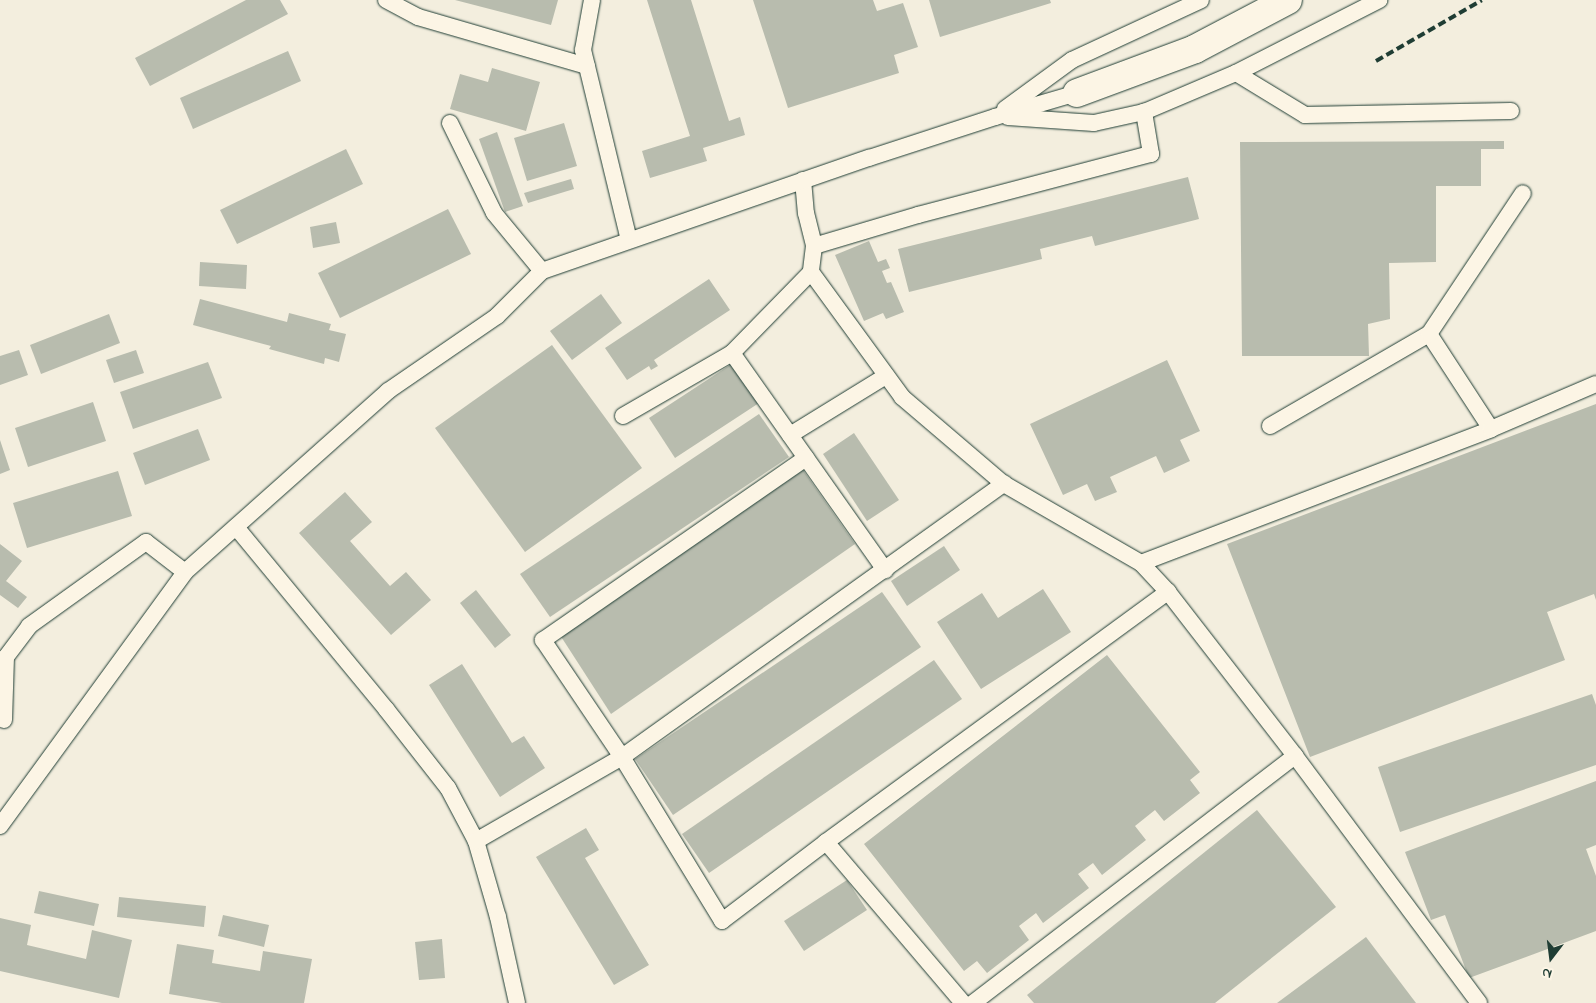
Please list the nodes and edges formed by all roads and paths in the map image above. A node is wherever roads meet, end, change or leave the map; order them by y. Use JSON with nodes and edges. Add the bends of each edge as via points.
{"nodes":[{"id":1,"x":386,"y":0,"type":"edge"},
{"id":2,"x":592,"y":0,"type":"edge"},
{"id":3,"x":1201,"y":0,"type":"edge"},
{"id":4,"x":1288,"y":0,"type":"edge"},
{"id":5,"x":1379,"y":0,"type":"edge"},
{"id":6,"x":587,"y":66,"type":"junction"},
{"id":7,"x":1236,"y":73,"type":"junction"},
{"id":8,"x":1077,"y":93,"type":"joint"},
{"id":9,"x":1511,"y":111,"type":"dead end"},
{"id":10,"x":1144,"y":112,"type":"junction"},
{"id":11,"x":995,"y":116,"type":"junction"},
{"id":12,"x":450,"y":123,"type":"dead end"},
{"id":13,"x":803,"y":180,"type":"junction"},
{"id":14,"x":1523,"y":193,"type":"dead end"},
{"id":15,"x":629,"y":240,"type":"junction"},
{"id":16,"x":814,"y":246,"type":"junction"},
{"id":17,"x":542,"y":271,"type":"junction"},
{"id":18,"x":811,"y":272,"type":"junction"},
{"id":19,"x":1429,"y":334,"type":"junction"},
{"id":20,"x":732,"y":353,"type":"junction"},
{"id":21,"x":886,"y":376,"type":"junction"},
{"id":22,"x":1596,"y":384,"type":"edge"},
{"id":23,"x":623,"y":416,"type":"dead end"},
{"id":24,"x":1270,"y":426,"type":"dead end"},
{"id":25,"x":1491,"y":429,"type":"junction"},
{"id":26,"x":790,"y":435,"type":"junction"},
{"id":27,"x":806,"y":458,"type":"junction"},
{"id":28,"x":1004,"y":484,"type":"junction"},
{"id":29,"x":236,"y":527,"type":"junction"},
{"id":30,"x":1141,"y":563,"type":"junction"},
{"id":31,"x":885,"y":570,"type":"junction"},
{"id":32,"x":185,"y":572,"type":"junction"},
{"id":33,"x":1168,"y":592,"type":"junction"},
{"id":34,"x":4,"y":720,"type":"dead end"},
{"id":35,"x":1295,"y":756,"type":"junction"},
{"id":36,"x":622,"y":757,"type":"junction"},
{"id":37,"x":0,"y":826,"type":"edge"},
{"id":38,"x":476,"y":841,"type":"junction"},
{"id":39,"x":826,"y":842,"type":"junction"},
{"id":40,"x":517,"y":1003,"type":"edge"},
{"id":41,"x":963,"y":1003,"type":"edge"},
{"id":42,"x":974,"y":1003,"type":"edge"},
{"id":43,"x":1479,"y":1003,"type":"edge"}],
"edges":[{"from":1,"to":6,"type":"lane","via":[[418,17]]},
{"from":2,"to":6,"type":"lane","via":[[584,50]]},
{"from":3,"to":11,"type":"lane","via":[[1072,60]]},
{"from":4,"to":8,"type":"street","via":[[1196,49]]},
{"from":5,"to":7,"type":"lane"},
{"from":6,"to":15,"type":"lane"},
{"from":7,"to":9,"type":"lane","via":[[1305,115]]},
{"from":7,"to":10,"type":"lane"},
{"from":8,"to":11,"type":"lane"},
{"from":10,"to":11,"type":"lane","via":[[1094,123]]},
{"from":10,"to":16,"type":"lane","via":[[1151,154],[918,215]]},
{"from":11,"to":13,"type":"lane"},
{"from":12,"to":17,"type":"lane","via":[[494,213]]},
{"from":13,"to":15,"type":"lane"},
{"from":13,"to":16,"type":"lane"},
{"from":14,"to":19,"type":"lane"},
{"from":15,"to":17,"type":"lane"},
{"from":16,"to":18,"type":"lane"},
{"from":17,"to":29,"type":"lane","via":[[497,316],[388,391]]},
{"from":18,"to":20,"type":"lane"},
{"from":18,"to":21,"type":"lane"},
{"from":19,"to":24,"type":"lane"},
{"from":19,"to":25,"type":"lane"},
{"from":20,"to":23,"type":"lane"},
{"from":20,"to":26,"type":"lane"},
{"from":21,"to":26,"type":"lane"},
{"from":21,"to":28,"type":"lane","via":[[902,397]]},
{"from":22,"to":25,"type":"lane"},
{"from":25,"to":30,"type":"lane"},
{"from":26,"to":27,"type":"lane"},
{"from":27,"to":31,"type":"lane"},
{"from":27,"to":36,"type":"lane","via":[[542,640]]},
{"from":28,"to":30,"type":"lane"},
{"from":28,"to":31,"type":"lane"},
{"from":29,"to":32,"type":"lane"},
{"from":29,"to":38,"type":"lane","via":[[448,788]]},
{"from":30,"to":33,"type":"lane"},
{"from":31,"to":36,"type":"lane"},
{"from":32,"to":34,"type":"lane","via":[[146,542],[29,626],[6,657]]},
{"from":32,"to":37,"type":"lane"},
{"from":33,"to":35,"type":"lane"},
{"from":33,"to":39,"type":"lane"},
{"from":35,"to":42,"type":"lane"},
{"from":35,"to":43,"type":"lane"},
{"from":36,"to":38,"type":"lane"},
{"from":36,"to":39,"type":"lane","via":[[722,921]]},
{"from":38,"to":40,"type":"lane","via":[[498,917]]},
{"from":39,"to":41,"type":"lane"}]}
